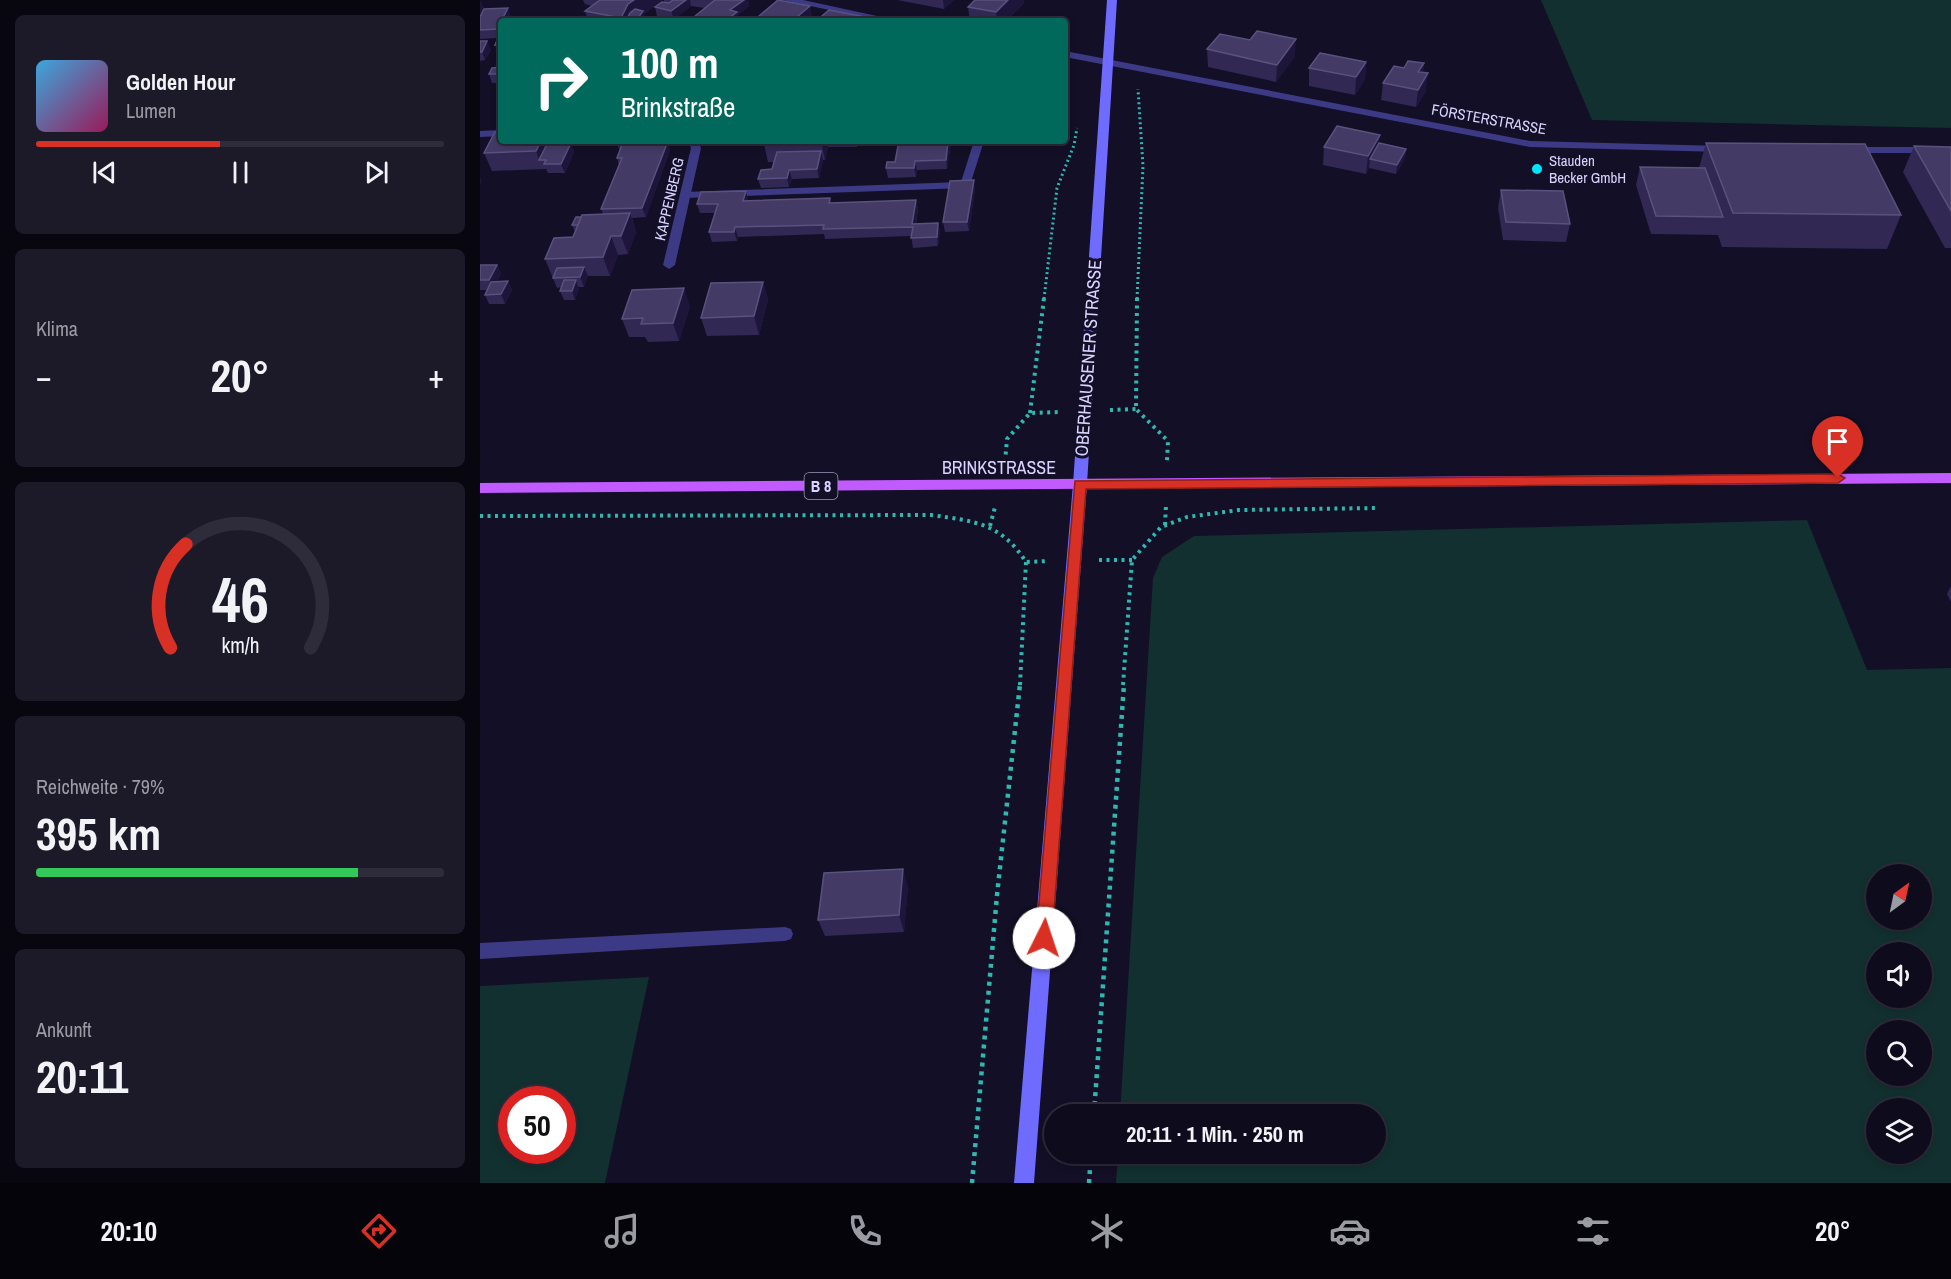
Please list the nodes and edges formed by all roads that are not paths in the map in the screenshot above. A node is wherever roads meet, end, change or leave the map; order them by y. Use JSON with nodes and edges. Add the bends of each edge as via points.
{"nodes":[{"id":1,"x":788,"y":0,"type":"edge"},
{"id":2,"x":1112,"y":0,"type":"edge"},
{"id":3,"x":880,"y":18,"type":"edge"},
{"id":4,"x":1068,"y":55,"type":"edge"},
{"id":5,"x":1107,"y":62,"type":"junction"},
{"id":6,"x":480,"y":134,"type":"edge"},
{"id":7,"x":498,"y":134,"type":"edge"},
{"id":8,"x":694,"y":144,"type":"edge"},
{"id":9,"x":978,"y":144,"type":"edge"},
{"id":10,"x":1732,"y":149,"type":"edge"},
{"id":11,"x":1836,"y":150,"type":"edge"},
{"id":12,"x":1951,"y":150,"type":"edge"},
{"id":13,"x":685,"y":195,"type":"junction"},
{"id":14,"x":669,"y":265,"type":"dead end"},
{"id":15,"x":1951,"y":478,"type":"edge"},
{"id":16,"x":1080,"y":484,"type":"junction"},
{"id":17,"x":480,"y":488,"type":"edge"},
{"id":18,"x":785,"y":934,"type":"dead end"},
{"id":19,"x":480,"y":951,"type":"edge"},
{"id":20,"x":1024,"y":1183,"type":"edge"}],
"edges":[{"from":1,"to":3,"type":"street"},
{"from":2,"to":5,"type":"main road","name":"OBERHAUSENER STRASSE"},
{"from":4,"to":5,"type":"street","name":"FÖRSTERSTRASSE"},
{"from":5,"to":10,"type":"street","name":"FÖRSTERSTRASSE","via":[[1530,144]]},
{"from":5,"to":16,"type":"main road","name":"OBERHAUSENER STRASSE"},
{"from":6,"to":7,"type":"street"},
{"from":8,"to":13,"type":"street","name":"KAPPENBERG"},
{"from":9,"to":13,"type":"lane","via":[[965,185]]},
{"from":11,"to":12,"type":"street"},
{"from":13,"to":14,"type":"street","name":"KAPPENBERG"},
{"from":15,"to":16,"type":"main road","name":"BRINKSTRASSE","number":"B 8"},
{"from":16,"to":17,"type":"main road","name":"BRINKSTRASSE","number":"B 8"},
{"from":16,"to":20,"type":"main road","name":"OBERHAUSENER STRASSE"},
{"from":18,"to":19,"type":"lane"}]}
